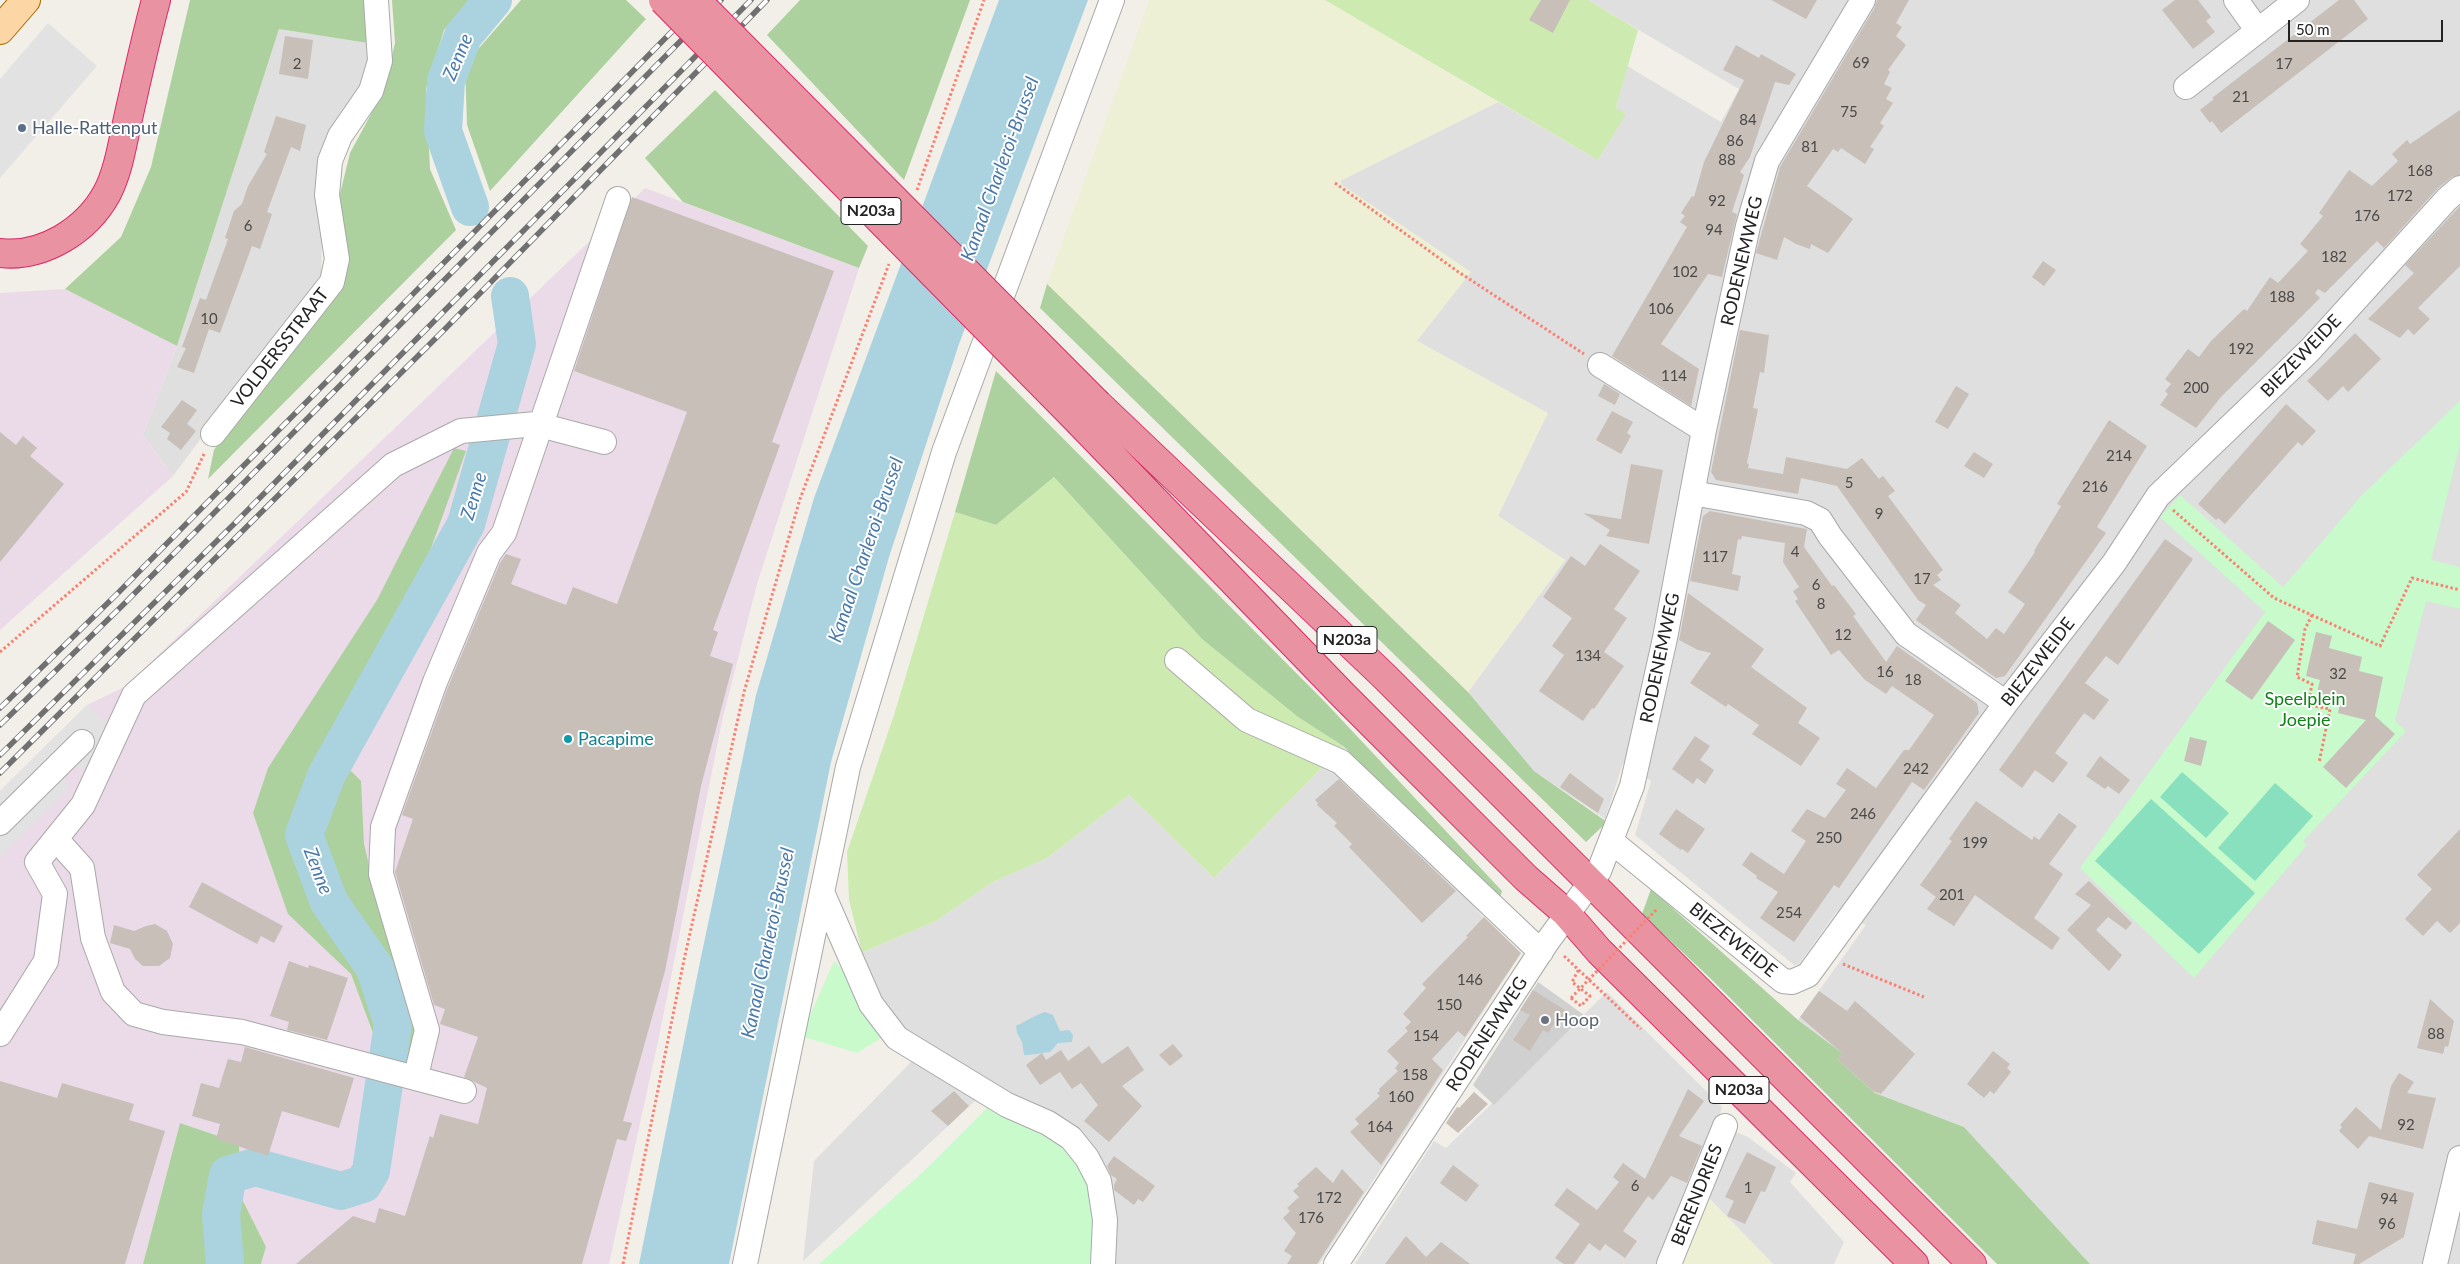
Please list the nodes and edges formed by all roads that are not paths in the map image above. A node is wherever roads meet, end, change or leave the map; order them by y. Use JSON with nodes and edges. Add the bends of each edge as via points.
{"nodes":[{"id":1,"x":26,"y":0,"type":"edge"},
{"id":2,"x":156,"y":0,"type":"edge"},
{"id":3,"x":376,"y":0,"type":"edge"},
{"id":4,"x":663,"y":0,"type":"edge"},
{"id":5,"x":696,"y":0,"type":"edge"},
{"id":6,"x":1112,"y":0,"type":"edge"},
{"id":7,"x":1863,"y":0,"type":"edge"},
{"id":8,"x":2236,"y":0,"type":"edge"},
{"id":9,"x":2297,"y":0,"type":"edge"},
{"id":10,"x":0,"y":30,"type":"edge"},
{"id":11,"x":2258,"y":31,"type":"junction"},
{"id":12,"x":2186,"y":87,"type":"dead end"},
{"id":13,"x":2460,"y":188,"type":"edge"},
{"id":14,"x":618,"y":199,"type":"dead end"},
{"id":15,"x":0,"y":253,"type":"edge"},
{"id":16,"x":1600,"y":365,"type":"road end"},
{"id":17,"x":1089,"y":414,"type":"junction"},
{"id":18,"x":539,"y":425,"type":"junction"},
{"id":19,"x":1704,"y":430,"type":"junction"},
{"id":20,"x":213,"y":434,"type":"road end"},
{"id":21,"x":604,"y":442,"type":"dead end"},
{"id":22,"x":1692,"y":492,"type":"junction"},
{"id":23,"x":1177,"y":660,"type":"dead end"},
{"id":24,"x":2006,"y":702,"type":"junction"},
{"id":25,"x":82,"y":742,"type":"dead end"},
{"id":26,"x":0,"y":823,"type":"edge"},
{"id":27,"x":56,"y":839,"type":"junction"},
{"id":28,"x":1611,"y":840,"type":"junction"},
{"id":29,"x":1590,"y":883,"type":"junction"},
{"id":30,"x":822,"y":892,"type":"junction"},
{"id":31,"x":1566,"y":914,"type":"junction"},
{"id":32,"x":1541,"y":952,"type":"junction"},
{"id":33,"x":0,"y":1034,"type":"edge"},
{"id":34,"x":416,"y":1076,"type":"junction"},
{"id":35,"x":464,"y":1091,"type":"dead end"},
{"id":36,"x":1725,"y":1126,"type":"dead end"},
{"id":37,"x":2460,"y":1158,"type":"edge"},
{"id":38,"x":2450,"y":1244,"type":"edge"},
{"id":39,"x":745,"y":1264,"type":"edge"},
{"id":40,"x":1103,"y":1264,"type":"edge"},
{"id":41,"x":1336,"y":1264,"type":"edge"},
{"id":42,"x":1669,"y":1264,"type":"edge"},
{"id":43,"x":1914,"y":1264,"type":"edge"},
{"id":44,"x":1972,"y":1264,"type":"edge"},
{"id":45,"x":2435,"y":1264,"type":"edge"}],
"edges":[{"from":1,"to":10,"type":"main road"},
{"from":2,"to":15,"type":"highway","via":[[119,158],[107,192],[91,216],[74,232],[36,250]]},
{"from":3,"to":20,"type":"street","name":"VOLDERSSTRAAT","via":[[380,61],[371,91],[340,136],[330,161],[328,195],[336,259],[332,282]]},
{"from":4,"to":17,"type":"highway","number":"N203a","bridge":true},
{"from":5,"to":17,"type":"highway","number":"N203a","bridge":true},
{"from":6,"to":30,"type":"street","via":[[944,452],[848,767]]},
{"from":7,"to":19,"type":"street","name":"RODENEMWEG","via":[[1767,161],[1748,226]]},
{"from":8,"to":11,"type":"street"},
{"from":9,"to":11,"type":"street"},
{"from":11,"to":12,"type":"street"},
{"from":13,"to":24,"type":"street","name":"BIEZEWEIDE","via":[[2310,350],[2158,496],[2114,563]]},
{"from":14,"to":18,"type":"street"},
{"from":16,"to":19,"type":"street"},
{"from":17,"to":29,"type":"highway","number":"N203a","via":[[1378,670]]},
{"from":17,"to":31,"type":"highway","number":"N203a","via":[[1357,709]]},
{"from":18,"to":21,"type":"street"},
{"from":18,"to":27,"type":"street","via":[[461,431],[393,465],[134,696],[84,805]]},
{"from":18,"to":34,"type":"street","via":[[504,534],[489,553],[435,682],[383,827],[381,874],[427,1030]]},
{"from":19,"to":22,"type":"street","name":"RODENEMWEG"},
{"from":22,"to":24,"type":"street","via":[[1806,513],[1820,520],[1906,634]]},
{"from":22,"to":28,"type":"street","name":"RODENEMWEG","via":[[1665,638],[1632,786]]},
{"from":23,"to":32,"type":"street","via":[[1247,720],[1342,762]]},
{"from":24,"to":28,"type":"street","name":"BIEZEWEIDE","via":[[1823,956],[1808,975],[1792,982],[1783,980]]},
{"from":25,"to":26,"type":"street"},
{"from":27,"to":33,"type":"street","via":[[37,862],[55,894],[46,961]]},
{"from":27,"to":34,"type":"street","via":[[82,868],[93,938],[113,992],[134,1014],[164,1022],[242,1032]]},
{"from":28,"to":29,"type":"street","name":"RODENEMWEG","via":[[1599,871]]},
{"from":29,"to":31,"type":"street","name":"RODENEMWEG"},
{"from":29,"to":44,"type":"highway","number":"N203a"},
{"from":30,"to":39,"type":"street"},
{"from":30,"to":40,"type":"street","via":[[871,1004],[897,1038],[1007,1105],[1048,1122],[1071,1138],[1082,1151],[1099,1181],[1105,1220]]},
{"from":31,"to":32,"type":"street","name":"RODENEMWEG"},
{"from":31,"to":43,"type":"highway","number":"N203a","via":[[1599,951]]},
{"from":32,"to":41,"type":"street","name":"RODENEMWEG"},
{"from":34,"to":35,"type":"street"},
{"from":36,"to":42,"type":"street","name":"BERENDRIES"},
{"from":37,"to":38,"type":"street"},
{"from":38,"to":45,"type":"street"}]}
